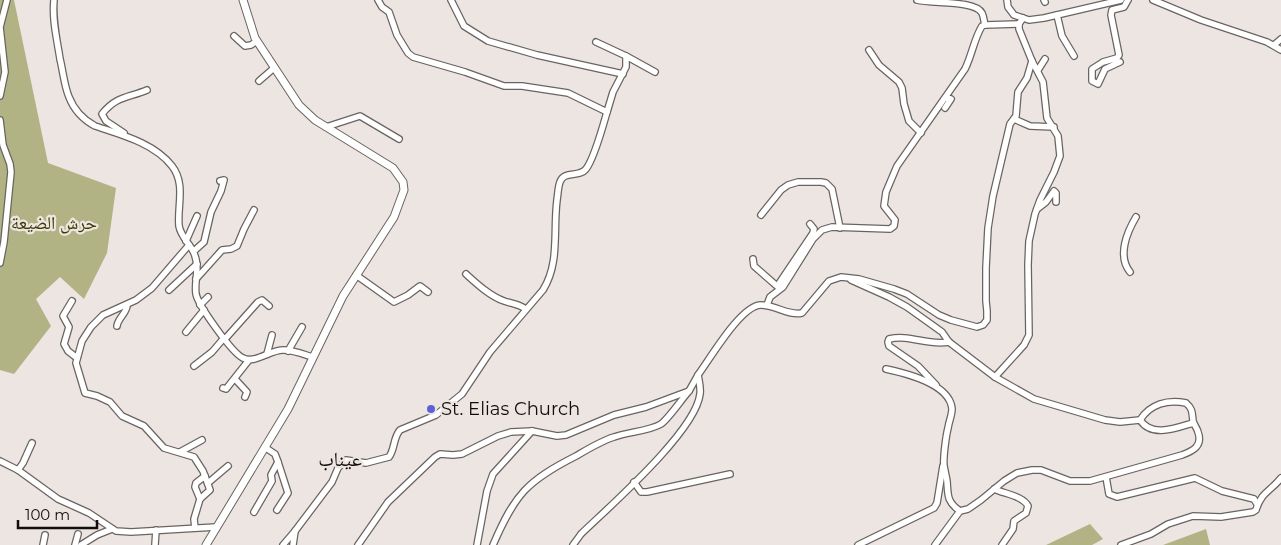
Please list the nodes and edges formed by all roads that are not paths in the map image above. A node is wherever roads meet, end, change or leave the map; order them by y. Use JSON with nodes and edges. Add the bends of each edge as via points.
{"nodes":[{"id":1,"x":6,"y":0,"type":"edge"},
{"id":2,"x":54,"y":0,"type":"edge"},
{"id":3,"x":243,"y":0,"type":"edge"},
{"id":4,"x":378,"y":0,"type":"edge"},
{"id":5,"x":451,"y":0,"type":"edge"},
{"id":6,"x":917,"y":0,"type":"edge"},
{"id":7,"x":1007,"y":0,"type":"edge"},
{"id":8,"x":1121,"y":0,"type":"edge"},
{"id":9,"x":1128,"y":0,"type":"edge"},
{"id":10,"x":1153,"y":0,"type":"edge"},
{"id":11,"x":941,"y":2,"type":"edge"},
{"id":12,"x":1057,"y":15,"type":"junction"},
{"id":13,"x":1023,"y":18,"type":"junction"},
{"id":14,"x":1019,"y":24,"type":"junction"},
{"id":15,"x":985,"y":25,"type":"junction"},
{"id":16,"x":234,"y":36,"type":"dead end"},
{"id":17,"x":1281,"y":39,"type":"edge"},
{"id":18,"x":257,"y":41,"type":"junction"},
{"id":19,"x":596,"y":42,"type":"dead end"},
{"id":20,"x":1274,"y":45,"type":"junction"},
{"id":21,"x":870,"y":50,"type":"dead end"},
{"id":22,"x":1281,"y":50,"type":"edge"},
{"id":23,"x":626,"y":56,"type":"junction"},
{"id":24,"x":1074,"y":56,"type":"dead end"},
{"id":25,"x":1045,"y":59,"type":"dead end"},
{"id":26,"x":1032,"y":61,"type":"junction"},
{"id":27,"x":1120,"y":62,"type":"dead end"},
{"id":28,"x":274,"y":68,"type":"junction"},
{"id":29,"x":1038,"y":70,"type":"junction"},
{"id":30,"x":655,"y":72,"type":"dead end"},
{"id":31,"x":623,"y":74,"type":"junction"},
{"id":32,"x":259,"y":81,"type":"dead end"},
{"id":33,"x":147,"y":90,"type":"dead end"},
{"id":34,"x":0,"y":96,"type":"edge"},
{"id":35,"x":946,"y":98,"type":"junction"},
{"id":36,"x":945,"y":108,"type":"dead end"},
{"id":37,"x":607,"y":112,"type":"junction"},
{"id":38,"x":1014,"y":119,"type":"junction"},
{"id":39,"x":0,"y":120,"type":"edge"},
{"id":40,"x":326,"y":127,"type":"junction"},
{"id":41,"x":1054,"y":127,"type":"junction"},
{"id":42,"x":921,"y":133,"type":"junction"},
{"id":43,"x":134,"y":139,"type":"junction"},
{"id":44,"x":399,"y":139,"type":"dead end"},
{"id":45,"x":220,"y":181,"type":"dead end"},
{"id":46,"x":1056,"y":202,"type":"dead end"},
{"id":47,"x":1037,"y":209,"type":"junction"},
{"id":48,"x":254,"y":210,"type":"dead end"},
{"id":49,"x":761,"y":215,"type":"dead end"},
{"id":50,"x":197,"y":216,"type":"dead end"},
{"id":51,"x":1136,"y":217,"type":"dead end"},
{"id":52,"x":810,"y":224,"type":"dead end"},
{"id":53,"x":840,"y":228,"type":"junction"},
{"id":54,"x":2,"y":232,"type":"edge"},
{"id":55,"x":188,"y":243,"type":"junction"},
{"id":56,"x":194,"y":251,"type":"junction"},
{"id":57,"x":753,"y":259,"type":"dead end"},
{"id":58,"x":0,"y":263,"type":"edge"},
{"id":59,"x":197,"y":264,"type":"junction"},
{"id":60,"x":1130,"y":272,"type":"dead end"},
{"id":61,"x":466,"y":274,"type":"dead end"},
{"id":62,"x":356,"y":275,"type":"junction"},
{"id":63,"x":849,"y":278,"type":"junction"},
{"id":64,"x":196,"y":279,"type":"junction"},
{"id":65,"x":777,"y":288,"type":"junction"},
{"id":66,"x":169,"y":290,"type":"dead end"},
{"id":67,"x":428,"y":292,"type":"dead end"},
{"id":68,"x":208,"y":297,"type":"dead end"},
{"id":69,"x":72,"y":301,"type":"dead end"},
{"id":70,"x":127,"y":305,"type":"junction"},
{"id":71,"x":767,"y":305,"type":"junction"},
{"id":72,"x":269,"y":306,"type":"dead end"},
{"id":73,"x":202,"y":308,"type":"junction"},
{"id":74,"x":526,"y":309,"type":"junction"},
{"id":75,"x":117,"y":326,"type":"dead end"},
{"id":76,"x":302,"y":327,"type":"dead end"},
{"id":77,"x":186,"y":332,"type":"dead end"},
{"id":78,"x":272,"y":335,"type":"dead end"},
{"id":79,"x":224,"y":339,"type":"junction"},
{"id":80,"x":949,"y":342,"type":"junction"},
{"id":81,"x":288,"y":350,"type":"junction"},
{"id":82,"x":267,"y":354,"type":"junction"},
{"id":83,"x":312,"y":357,"type":"junction"},
{"id":84,"x":77,"y":358,"type":"junction"},
{"id":85,"x":249,"y":360,"type":"junction"},
{"id":86,"x":194,"y":366,"type":"dead end"},
{"id":87,"x":886,"y":369,"type":"dead end"},
{"id":88,"x":698,"y":375,"type":"junction"},
{"id":89,"x":995,"y":377,"type":"junction"},
{"id":90,"x":235,"y":379,"type":"junction"},
{"id":91,"x":223,"y":388,"type":"dead end"},
{"id":92,"x":689,"y":391,"type":"junction"},
{"id":93,"x":945,"y":395,"type":"junction"},
{"id":94,"x":245,"y":397,"type":"dead end"},
{"id":95,"x":1140,"y":420,"type":"junction"},
{"id":96,"x":1193,"y":424,"type":"junction"},
{"id":97,"x":532,"y":431,"type":"junction"},
{"id":98,"x":202,"y":440,"type":"dead end"},
{"id":99,"x":32,"y":443,"type":"dead end"},
{"id":100,"x":266,"y":448,"type":"junction"},
{"id":101,"x":178,"y":452,"type":"junction"},
{"id":102,"x":0,"y":461,"type":"edge"},
{"id":103,"x":278,"y":462,"type":"junction"},
{"id":104,"x":944,"y":464,"type":"junction"},
{"id":105,"x":228,"y":466,"type":"dead end"},
{"id":106,"x":18,"y":470,"type":"junction"},
{"id":107,"x":730,"y":474,"type":"dead end"},
{"id":108,"x":205,"y":476,"type":"junction"},
{"id":109,"x":1106,"y":477,"type":"junction"},
{"id":110,"x":1281,"y":478,"type":"edge"},
{"id":111,"x":634,"y":482,"type":"junction"},
{"id":112,"x":208,"y":483,"type":"junction"},
{"id":113,"x":994,"y":489,"type":"junction"},
{"id":114,"x":200,"y":499,"type":"junction"},
{"id":115,"x":1258,"y":504,"type":"junction"},
{"id":116,"x":277,"y":510,"type":"dead end"},
{"id":117,"x":960,"y":511,"type":"junction"},
{"id":118,"x":254,"y":512,"type":"dead end"},
{"id":119,"x":216,"y":527,"type":"junction"},
{"id":120,"x":195,"y":528,"type":"junction"},
{"id":121,"x":112,"y":529,"type":"junction"},
{"id":122,"x":156,"y":530,"type":"junction"},
{"id":123,"x":294,"y":531,"type":"junction"},
{"id":124,"x":78,"y":534,"type":"dead end"},
{"id":125,"x":44,"y":535,"type":"dead end"},
{"id":126,"x":43,"y":545,"type":"edge"},
{"id":127,"x":75,"y":545,"type":"edge"},
{"id":128,"x":81,"y":545,"type":"edge"},
{"id":129,"x":156,"y":545,"type":"edge"},
{"id":130,"x":206,"y":545,"type":"edge"},
{"id":131,"x":283,"y":545,"type":"edge"},
{"id":132,"x":293,"y":545,"type":"edge"},
{"id":133,"x":358,"y":545,"type":"edge"},
{"id":134,"x":478,"y":545,"type":"edge"},
{"id":135,"x":493,"y":545,"type":"edge"},
{"id":136,"x":573,"y":545,"type":"edge"},
{"id":137,"x":858,"y":545,"type":"edge"},
{"id":138,"x":935,"y":545,"type":"edge"},
{"id":139,"x":1002,"y":545,"type":"edge"},
{"id":140,"x":1121,"y":545,"type":"edge"}],
"edges":[{"from":1,"to":34,"type":"street","via":[[0,27],[5,72]]},
{"from":2,"to":43,"type":"street","via":[[56,37],[72,103],[88,122]]},
{"from":3,"to":18,"type":"main road"},
{"from":4,"to":37,"type":"street","via":[[388,12],[408,53],[414,57],[504,86],[568,94]]},
{"from":5,"to":31,"type":"street","via":[[464,26],[488,41]]},
{"from":6,"to":11,"type":"street"},
{"from":7,"to":13,"type":"street","via":[[1010,11]]},
{"from":8,"to":12,"type":"street"},
{"from":9,"to":27,"type":"street","via":[[1124,7],[1112,10],[1119,55],[1092,69],[1092,81],[1098,84],[1105,69]]},
{"from":10,"to":20,"type":"street"},
{"from":11,"to":15,"type":"street","via":[[974,6],[982,13]]},
{"from":12,"to":13,"type":"street","via":[[1035,20]]},
{"from":12,"to":24,"type":"street","via":[[1062,36]]},
{"from":13,"to":14,"type":"street"},
{"from":14,"to":15,"type":"street"},
{"from":14,"to":26,"type":"street"},
{"from":15,"to":35,"type":"street","via":[[980,30],[966,69]]},
{"from":16,"to":18,"type":"street","via":[[245,46]]},
{"from":17,"to":20,"type":"street"},
{"from":18,"to":28,"type":"main road"},
{"from":19,"to":23,"type":"street"},
{"from":20,"to":22,"type":"street"},
{"from":21,"to":42,"type":"street","via":[[879,64],[899,82],[909,121]]},
{"from":23,"to":30,"type":"street"},
{"from":23,"to":31,"type":"street"},
{"from":25,"to":29,"type":"street"},
{"from":26,"to":29,"type":"street"},
{"from":26,"to":38,"type":"street","via":[[1018,92]]},
{"from":28,"to":32,"type":"street"},
{"from":28,"to":40,"type":"main road","via":[[298,105]]},
{"from":29,"to":41,"type":"street","via":[[1045,90],[1047,118]]},
{"from":31,"to":37,"type":"street"},
{"from":33,"to":43,"type":"street","via":[[122,97],[102,114],[106,121]]},
{"from":35,"to":36,"type":"street","via":[[951,99]]},
{"from":35,"to":42,"type":"street"},
{"from":37,"to":74,"type":"street","via":[[586,169],[560,181],[554,266],[547,284]]},
{"from":38,"to":41,"type":"street","via":[[1030,126]]},
{"from":38,"to":63,"type":"street","via":[[1010,124],[989,219],[986,261],[988,311],[983,325],[951,320],[907,294]]},
{"from":39,"to":54,"type":"street","via":[[11,172]]},
{"from":40,"to":44,"type":"street","via":[[360,116]]},
{"from":40,"to":62,"type":"main road","via":[[390,165],[403,182],[404,190],[394,217]]},
{"from":41,"to":47,"type":"street","via":[[1060,156]]},
{"from":42,"to":53,"type":"street","via":[[897,166],[886,192],[884,206],[894,220],[894,226],[890,229]]},
{"from":43,"to":55,"type":"street","via":[[164,158],[174,169],[180,190],[179,225]]},
{"from":45,"to":56,"type":"street","via":[[224,180],[211,212],[204,242]]},
{"from":46,"to":47,"type":"street","via":[[1054,191]]},
{"from":47,"to":89,"type":"street","via":[[1028,252],[1029,335]]},
{"from":48,"to":64,"type":"street","via":[[237,246],[222,250]]},
{"from":49,"to":53,"type":"street","via":[[788,185],[821,182],[832,189]]},
{"from":50,"to":55,"type":"street"},
{"from":51,"to":60,"type":"street","via":[[1129,228],[1124,248],[1126,268]]},
{"from":52,"to":65,"type":"street","via":[[813,233]]},
{"from":53,"to":65,"type":"street","via":[[832,227],[818,233],[783,287]]},
{"from":54,"to":58,"type":"street"},
{"from":55,"to":56,"type":"street"},
{"from":55,"to":70,"type":"street","via":[[152,288]]},
{"from":56,"to":59,"type":"street"},
{"from":57,"to":65,"type":"street","via":[[754,266]]},
{"from":59,"to":64,"type":"street"},
{"from":59,"to":66,"type":"street"},
{"from":61,"to":74,"type":"street","via":[[498,298]]},
{"from":62,"to":67,"type":"street","via":[[394,302],[420,286]]},
{"from":62,"to":83,"type":"main road"},
{"from":63,"to":71,"type":"street","via":[[830,281],[802,313]]},
{"from":63,"to":80,"type":"street","via":[[907,307],[942,332]]},
{"from":64,"to":73,"type":"street","via":[[196,295]]},
{"from":65,"to":71,"type":"street"},
{"from":68,"to":73,"type":"street"},
{"from":69,"to":84,"type":"street","via":[[62,316],[69,327],[64,344]]},
{"from":70,"to":75,"type":"street"},
{"from":70,"to":84,"type":"street","via":[[103,315],[94,323],[82,341]]},
{"from":71,"to":88,"type":"street","via":[[754,307],[740,318]]},
{"from":72,"to":79,"type":"street","via":[[262,300],[258,302]]},
{"from":73,"to":77,"type":"street"},
{"from":73,"to":79,"type":"street"},
{"from":74,"to":123,"type":"street","via":[[487,356],[462,394],[432,418],[400,430],[389,457],[366,463],[346,460]]},
{"from":76,"to":81,"type":"street"},
{"from":78,"to":82,"type":"street"},
{"from":79,"to":85,"type":"street","via":[[241,357]]},
{"from":79,"to":86,"type":"street"},
{"from":80,"to":89,"type":"street"},
{"from":80,"to":93,"type":"street","via":[[936,344],[896,337],[888,342],[918,366]]},
{"from":81,"to":82,"type":"street"},
{"from":81,"to":83,"type":"street"},
{"from":82,"to":85,"type":"street"},
{"from":83,"to":100,"type":"main road"},
{"from":84,"to":101,"type":"street","via":[[77,370],[85,392],[110,402],[122,416],[144,426],[160,446]]},
{"from":85,"to":90,"type":"street"},
{"from":87,"to":93,"type":"street","via":[[917,378]]},
{"from":88,"to":92,"type":"street"},
{"from":88,"to":111,"type":"street","via":[[700,394],[689,418],[669,446]]},
{"from":89,"to":95,"type":"street","via":[[1034,399],[1097,418],[1120,422]]},
{"from":90,"to":91,"type":"street","via":[[226,389]]},
{"from":90,"to":94,"type":"street","via":[[247,392]]},
{"from":92,"to":97,"type":"street","via":[[646,407],[614,414],[562,436]]},
{"from":92,"to":135,"type":"street","via":[[662,423],[604,441],[531,483],[516,499]]},
{"from":93,"to":104,"type":"street","via":[[952,408]]},
{"from":95,"to":96,"type":"street","via":[[1145,427],[1157,430]]},
{"from":95,"to":96,"type":"street","via":[[1152,407],[1174,402],[1191,407]]},
{"from":96,"to":109,"type":"street","via":[[1200,437],[1199,444],[1191,451]]},
{"from":97,"to":133,"type":"street","via":[[511,432],[462,454],[435,457],[388,502]]},
{"from":97,"to":134,"type":"street","via":[[496,469],[490,482]]},
{"from":98,"to":101,"type":"street"},
{"from":99,"to":106,"type":"street"},
{"from":100,"to":103,"type":"street","via":[[275,454]]},
{"from":100,"to":119,"type":"main road"},
{"from":101,"to":108,"type":"street","via":[[194,457]]},
{"from":102,"to":106,"type":"street"},
{"from":103,"to":116,"type":"street","via":[[288,493]]},
{"from":103,"to":118,"type":"street","via":[[271,475],[272,481]]},
{"from":104,"to":117,"type":"street","via":[[949,500]]},
{"from":104,"to":137,"type":"street","via":[[934,508]]},
{"from":105,"to":112,"type":"street"},
{"from":106,"to":121,"type":"street","via":[[58,499],[89,513]]},
{"from":107,"to":111,"type":"street","via":[[647,492],[641,492]]},
{"from":108,"to":112,"type":"street"},
{"from":108,"to":114,"type":"street","via":[[195,487]]},
{"from":109,"to":113,"type":"street","via":[[1070,481],[1042,470],[1032,470],[1017,473]]},
{"from":109,"to":115,"type":"street","via":[[1109,494],[1117,497],[1195,478]]},
{"from":110,"to":115,"type":"street","via":[[1267,489]]},
{"from":111,"to":136,"type":"street"},
{"from":112,"to":114,"type":"street","via":[[210,490]]},
{"from":113,"to":117,"type":"street","via":[[968,509]]},
{"from":113,"to":139,"type":"street","via":[[1021,499],[1028,506],[1026,513],[1014,521],[1013,529]]},
{"from":114,"to":120,"type":"street","via":[[194,519]]},
{"from":115,"to":140,"type":"street","via":[[1253,512],[1178,520]]},
{"from":117,"to":138,"type":"street"},
{"from":119,"to":120,"type":"street"},
{"from":119,"to":130,"type":"main road"},
{"from":120,"to":122,"type":"street"},
{"from":121,"to":122,"type":"street","via":[[122,532]]},
{"from":121,"to":128,"type":"street"},
{"from":122,"to":129,"type":"street"},
{"from":123,"to":131,"type":"street"},
{"from":123,"to":132,"type":"street"},
{"from":124,"to":127,"type":"street"},
{"from":125,"to":126,"type":"street"}]}
